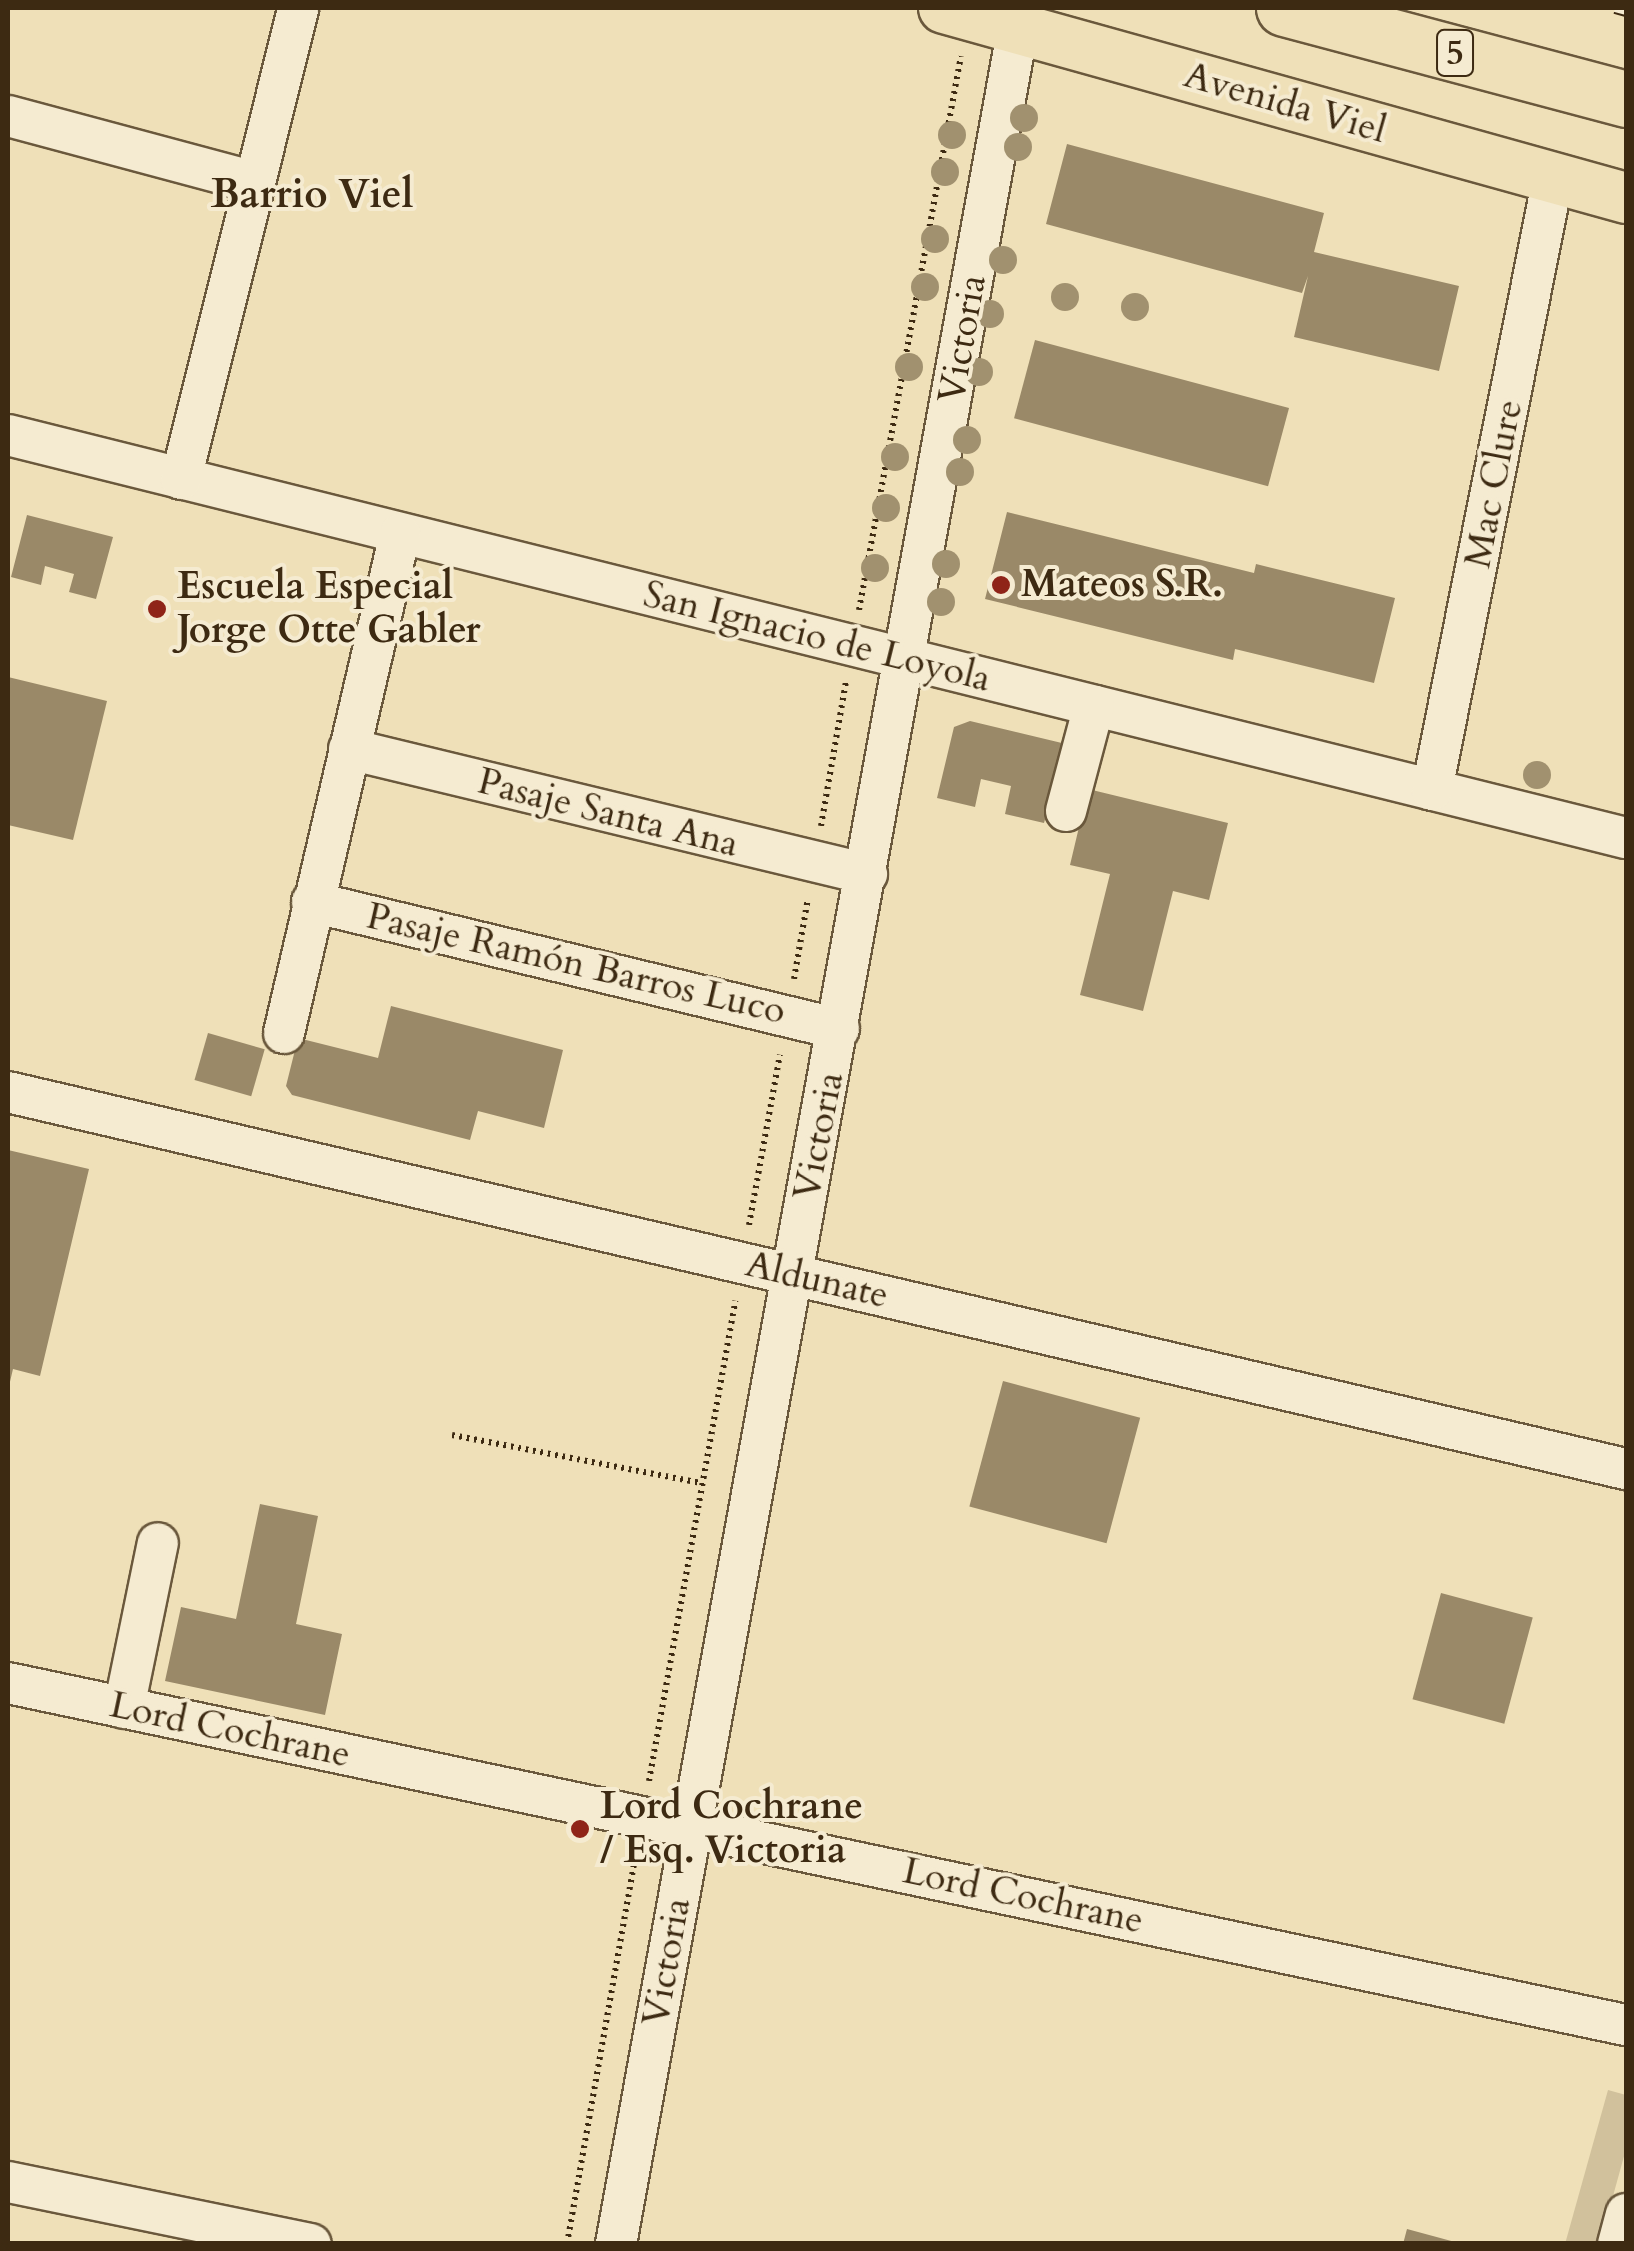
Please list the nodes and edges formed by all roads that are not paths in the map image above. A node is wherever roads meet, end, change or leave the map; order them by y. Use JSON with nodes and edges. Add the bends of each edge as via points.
{"nodes":[{"id":1,"x":298,"y":8,"type":"edge"},
{"id":2,"x":1284,"y":8,"type":"edge"},
{"id":3,"x":954,"y":27,"type":"edge"},
{"id":4,"x":1018,"y":28,"type":"junction"},
{"id":5,"x":1626,"y":99,"type":"edge"},
{"id":6,"x":8,"y":116,"type":"edge"},
{"id":7,"x":1553,"y":178,"type":"junction"},
{"id":8,"x":254,"y":182,"type":"junction"},
{"id":9,"x":1626,"y":198,"type":"edge"},
{"id":10,"x":8,"y":436,"type":"edge"},
{"id":11,"x":181,"y":479,"type":"junction"},
{"id":12,"x":400,"y":534,"type":"junction"},
{"id":13,"x":907,"y":660,"type":"junction"},
{"id":14,"x":1094,"y":706,"type":"junction"},
{"id":15,"x":349,"y":749,"type":"junction"},
{"id":16,"x":1432,"y":790,"type":"junction"},
{"id":17,"x":1066,"y":811,"type":"dead end"},
{"id":18,"x":1626,"y":838,"type":"edge"},
{"id":19,"x":867,"y":874,"type":"junction"},
{"id":20,"x":312,"y":902,"type":"junction"},
{"id":21,"x":839,"y":1029,"type":"junction"},
{"id":22,"x":284,"y":1033,"type":"dead end"},
{"id":23,"x":8,"y":1092,"type":"edge"},
{"id":24,"x":793,"y":1274,"type":"junction"},
{"id":25,"x":1626,"y":1469,"type":"edge"},
{"id":26,"x":158,"y":1543,"type":"dead end"},
{"id":27,"x":8,"y":1683,"type":"edge"},
{"id":28,"x":124,"y":1708,"type":"junction"},
{"id":29,"x":692,"y":1826,"type":"junction"},
{"id":30,"x":1626,"y":2025,"type":"edge"},
{"id":31,"x":8,"y":2182,"type":"edge"},
{"id":32,"x":1626,"y":2214,"type":"edge"},
{"id":33,"x":311,"y":2244,"type":"edge"},
{"id":34,"x":616,"y":2244,"type":"edge"},
{"id":35,"x":1618,"y":2244,"type":"edge"}],
"edges":[{"from":1,"to":8,"type":"street"},
{"from":2,"to":5,"type":"highway","number":"5"},
{"from":3,"to":4,"type":"main road","name":"Avenida Viel"},
{"from":4,"to":7,"type":"main road","name":"Avenida Viel"},
{"from":4,"to":13,"type":"street","name":"Victoria"},
{"from":6,"to":8,"type":"street"},
{"from":7,"to":9,"type":"main road","name":"Avenida Viel"},
{"from":7,"to":16,"type":"street","name":"Mac Clure"},
{"from":8,"to":11,"type":"street"},
{"from":10,"to":11,"type":"street","name":"San Ignacio de Loyola"},
{"from":11,"to":12,"type":"street","name":"San Ignacio de Loyola"},
{"from":12,"to":13,"type":"street","name":"San Ignacio de Loyola"},
{"from":12,"to":15,"type":"street"},
{"from":13,"to":14,"type":"street","name":"San Ignacio de Loyola"},
{"from":13,"to":19,"type":"street","name":"Victoria"},
{"from":14,"to":16,"type":"street","name":"San Ignacio de Loyola"},
{"from":14,"to":17,"type":"street"},
{"from":15,"to":19,"type":"street","name":"Pasaje Santa Ana"},
{"from":15,"to":20,"type":"street"},
{"from":16,"to":18,"type":"street","name":"San Ignacio de Loyola"},
{"from":19,"to":21,"type":"street","name":"Victoria"},
{"from":20,"to":21,"type":"street","name":"Pasaje Ramón Barros Luco"},
{"from":20,"to":22,"type":"street"},
{"from":21,"to":24,"type":"street","name":"Victoria"},
{"from":23,"to":24,"type":"street","name":"Aldunate"},
{"from":24,"to":25,"type":"street","name":"Aldunate"},
{"from":24,"to":29,"type":"street","name":"Victoria"},
{"from":26,"to":28,"type":"street"},
{"from":27,"to":28,"type":"street","name":"Lord Cochrane"},
{"from":28,"to":29,"type":"street","name":"Lord Cochrane"},
{"from":29,"to":30,"type":"street","name":"Lord Cochrane"},
{"from":29,"to":34,"type":"street","name":"Victoria"},
{"from":31,"to":33,"type":"street"},
{"from":32,"to":35,"type":"street"}]}
